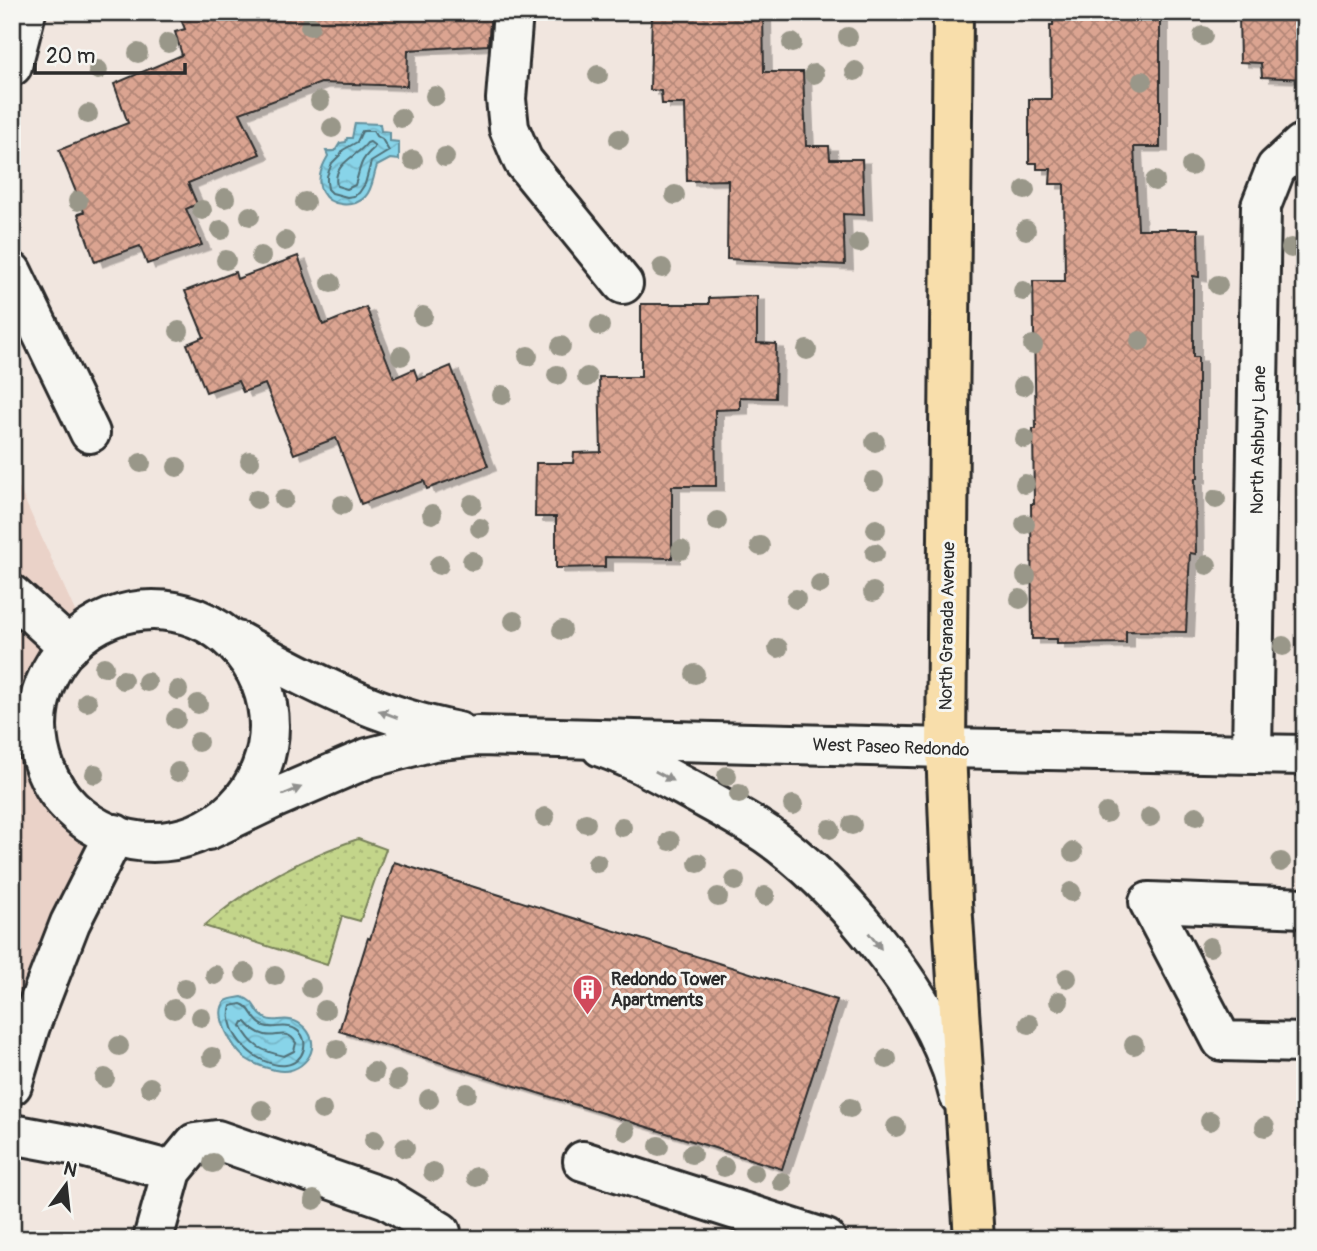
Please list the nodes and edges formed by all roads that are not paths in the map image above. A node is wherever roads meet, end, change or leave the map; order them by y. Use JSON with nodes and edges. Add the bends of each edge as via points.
{"nodes":[{"id":1,"x":26,"y":12,"type":"edge"},
{"id":2,"x":513,"y":12,"type":"edge"},
{"id":3,"x":953,"y":12,"type":"edge"},
{"id":4,"x":12,"y":66,"type":"edge"},
{"id":5,"x":1305,"y":144,"type":"edge"},
{"id":6,"x":12,"y":272,"type":"edge"},
{"id":7,"x":623,"y":284,"type":"dead end"},
{"id":8,"x":90,"y":433,"type":"dead end"},
{"id":9,"x":12,"y":595,"type":"edge"},
{"id":10,"x":226,"y":635,"type":"junction"},
{"id":11,"x":69,"y":647,"type":"junction"},
{"id":12,"x":478,"y":736,"type":"junction"},
{"id":13,"x":555,"y":737,"type":"junction"},
{"id":14,"x":946,"y":748,"type":"junction"},
{"id":15,"x":1252,"y":753,"type":"junction"},
{"id":16,"x":1305,"y":755,"type":"edge"},
{"id":17,"x":27,"y":762,"type":"edge"},
{"id":18,"x":208,"y":830,"type":"junction"},
{"id":19,"x":115,"y":834,"type":"junction"},
{"id":20,"x":1305,"y":908,"type":"edge"},
{"id":21,"x":1305,"y":1043,"type":"edge"},
{"id":22,"x":12,"y":1085,"type":"edge"},
{"id":23,"x":964,"y":1112,"type":"junction"},
{"id":24,"x":12,"y":1134,"type":"edge"},
{"id":25,"x":583,"y":1161,"type":"dead end"},
{"id":26,"x":172,"y":1171,"type":"junction"},
{"id":27,"x":153,"y":1239,"type":"edge"},
{"id":28,"x":440,"y":1239,"type":"edge"},
{"id":29,"x":826,"y":1239,"type":"edge"},
{"id":30,"x":974,"y":1239,"type":"edge"}],
"edges":[{"from":1,"to":4,"type":"street"},
{"from":2,"to":7,"type":"street","via":[[506,99],[509,128],[523,161]]},
{"from":3,"to":14,"type":"main road","name":"North Granada Avenue"},
{"from":5,"to":15,"type":"street","name":"North Ashbury Lane","via":[[1276,168],[1261,206]]},
{"from":6,"to":8,"type":"street"},
{"from":9,"to":11,"type":"street"},
{"from":10,"to":11,"type":"street","via":[[193,616],[156,609],[118,614],[84,631]]},
{"from":12,"to":10,"type":"street","one_way":true,"via":[[400,718],[356,701]]},
{"from":10,"to":18,"type":"street","via":[[252,663],[267,698],[270,735],[261,773],[239,806]]},
{"from":11,"to":17,"type":"street","via":[[58,658],[41,692]]},
{"from":12,"to":13,"type":"street","name":"West Paseo Redondo"},
{"from":18,"to":12,"type":"street","one_way":true,"via":[[368,758],[433,741]]},
{"from":13,"to":14,"type":"street","name":"West Paseo Redondo"},
{"from":13,"to":23,"type":"street","one_way":true,"via":[[590,743],[648,766],[766,834],[793,856],[860,922],[909,985],[950,1064]]},
{"from":14,"to":15,"type":"street","name":"West Paseo Redondo"},
{"from":14,"to":23,"type":"main road","name":"North Granada Avenue"},
{"from":15,"to":16,"type":"street","name":"West Paseo Redondo"},
{"from":17,"to":19,"type":"street","via":[[44,769],[65,803],[95,827]]},
{"from":18,"to":19,"type":"street","via":[[171,841],[132,841]]},
{"from":19,"to":22,"type":"street","via":[[69,923]]},
{"from":20,"to":21,"type":"street","via":[[1149,902],[1222,1041]]},
{"from":23,"to":30,"type":"main road","name":"North Granada Avenue"},
{"from":24,"to":26,"type":"street"},
{"from":25,"to":29,"type":"street"},
{"from":26,"to":27,"type":"street"},
{"from":26,"to":28,"type":"street","via":[[195,1143],[217,1140],[387,1199],[441,1232]]}]}
